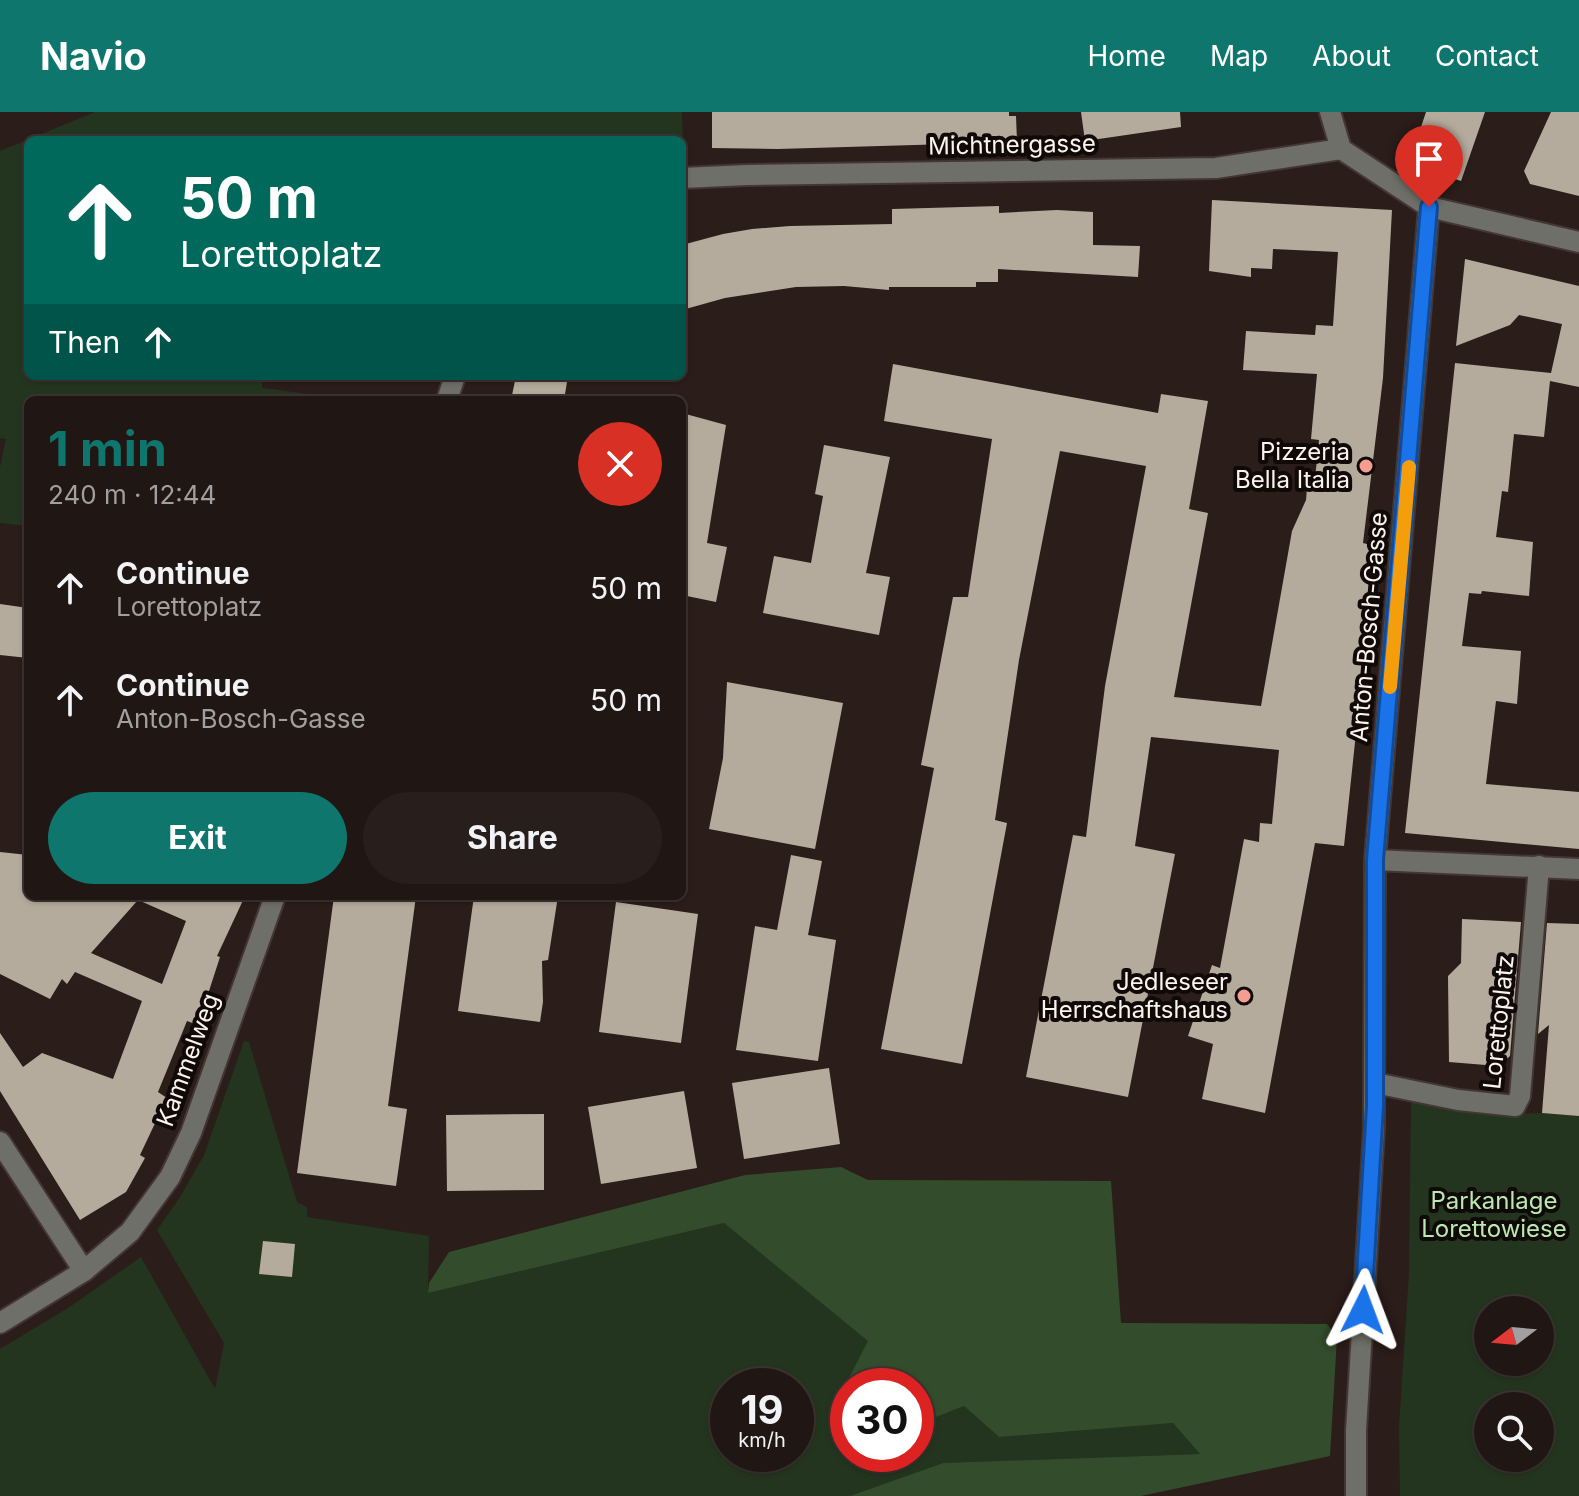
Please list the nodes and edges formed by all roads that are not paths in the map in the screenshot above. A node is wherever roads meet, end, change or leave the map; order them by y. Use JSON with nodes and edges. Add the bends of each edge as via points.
{"nodes":[{"id":1,"x":1330,"y":112,"type":"edge"},
{"id":2,"x":1341,"y":149,"type":"junction"},
{"id":3,"x":686,"y":178,"type":"edge"},
{"id":4,"x":1429,"y":207,"type":"junction"},
{"id":5,"x":1579,"y":242,"type":"edge"},
{"id":6,"x":1375,"y":860,"type":"junction"},
{"id":7,"x":1539,"y":866,"type":"junction"},
{"id":8,"x":1579,"y":869,"type":"edge"},
{"id":9,"x":274,"y":900,"type":"edge"},
{"id":10,"x":1375,"y":1083,"type":"junction"},
{"id":11,"x":0,"y":1142,"type":"edge"},
{"id":12,"x":84,"y":1271,"type":"junction"},
{"id":13,"x":0,"y":1323,"type":"edge"},
{"id":14,"x":1356,"y":1496,"type":"edge"}],
"edges":[{"from":1,"to":2,"type":"street"},
{"from":2,"to":3,"type":"street","name":"Michtnergasse","via":[[1216,168]]},
{"from":2,"to":4,"type":"street"},
{"from":4,"to":5,"type":"street"},
{"from":4,"to":6,"type":"street","name":"Anton-Bosch-Gasse"},
{"from":6,"to":7,"type":"street"},
{"from":6,"to":10,"type":"street"},
{"from":7,"to":8,"type":"street"},
{"from":7,"to":10,"type":"street","name":"Lorettoplatz","via":[[1515,1106]]},
{"from":9,"to":12,"type":"street","name":"Kammelweg","via":[[191,1133],[170,1177],[130,1232]]},
{"from":10,"to":14,"type":"street"},
{"from":11,"to":12,"type":"street"},
{"from":12,"to":13,"type":"street","name":"Kammelweg"}]}
